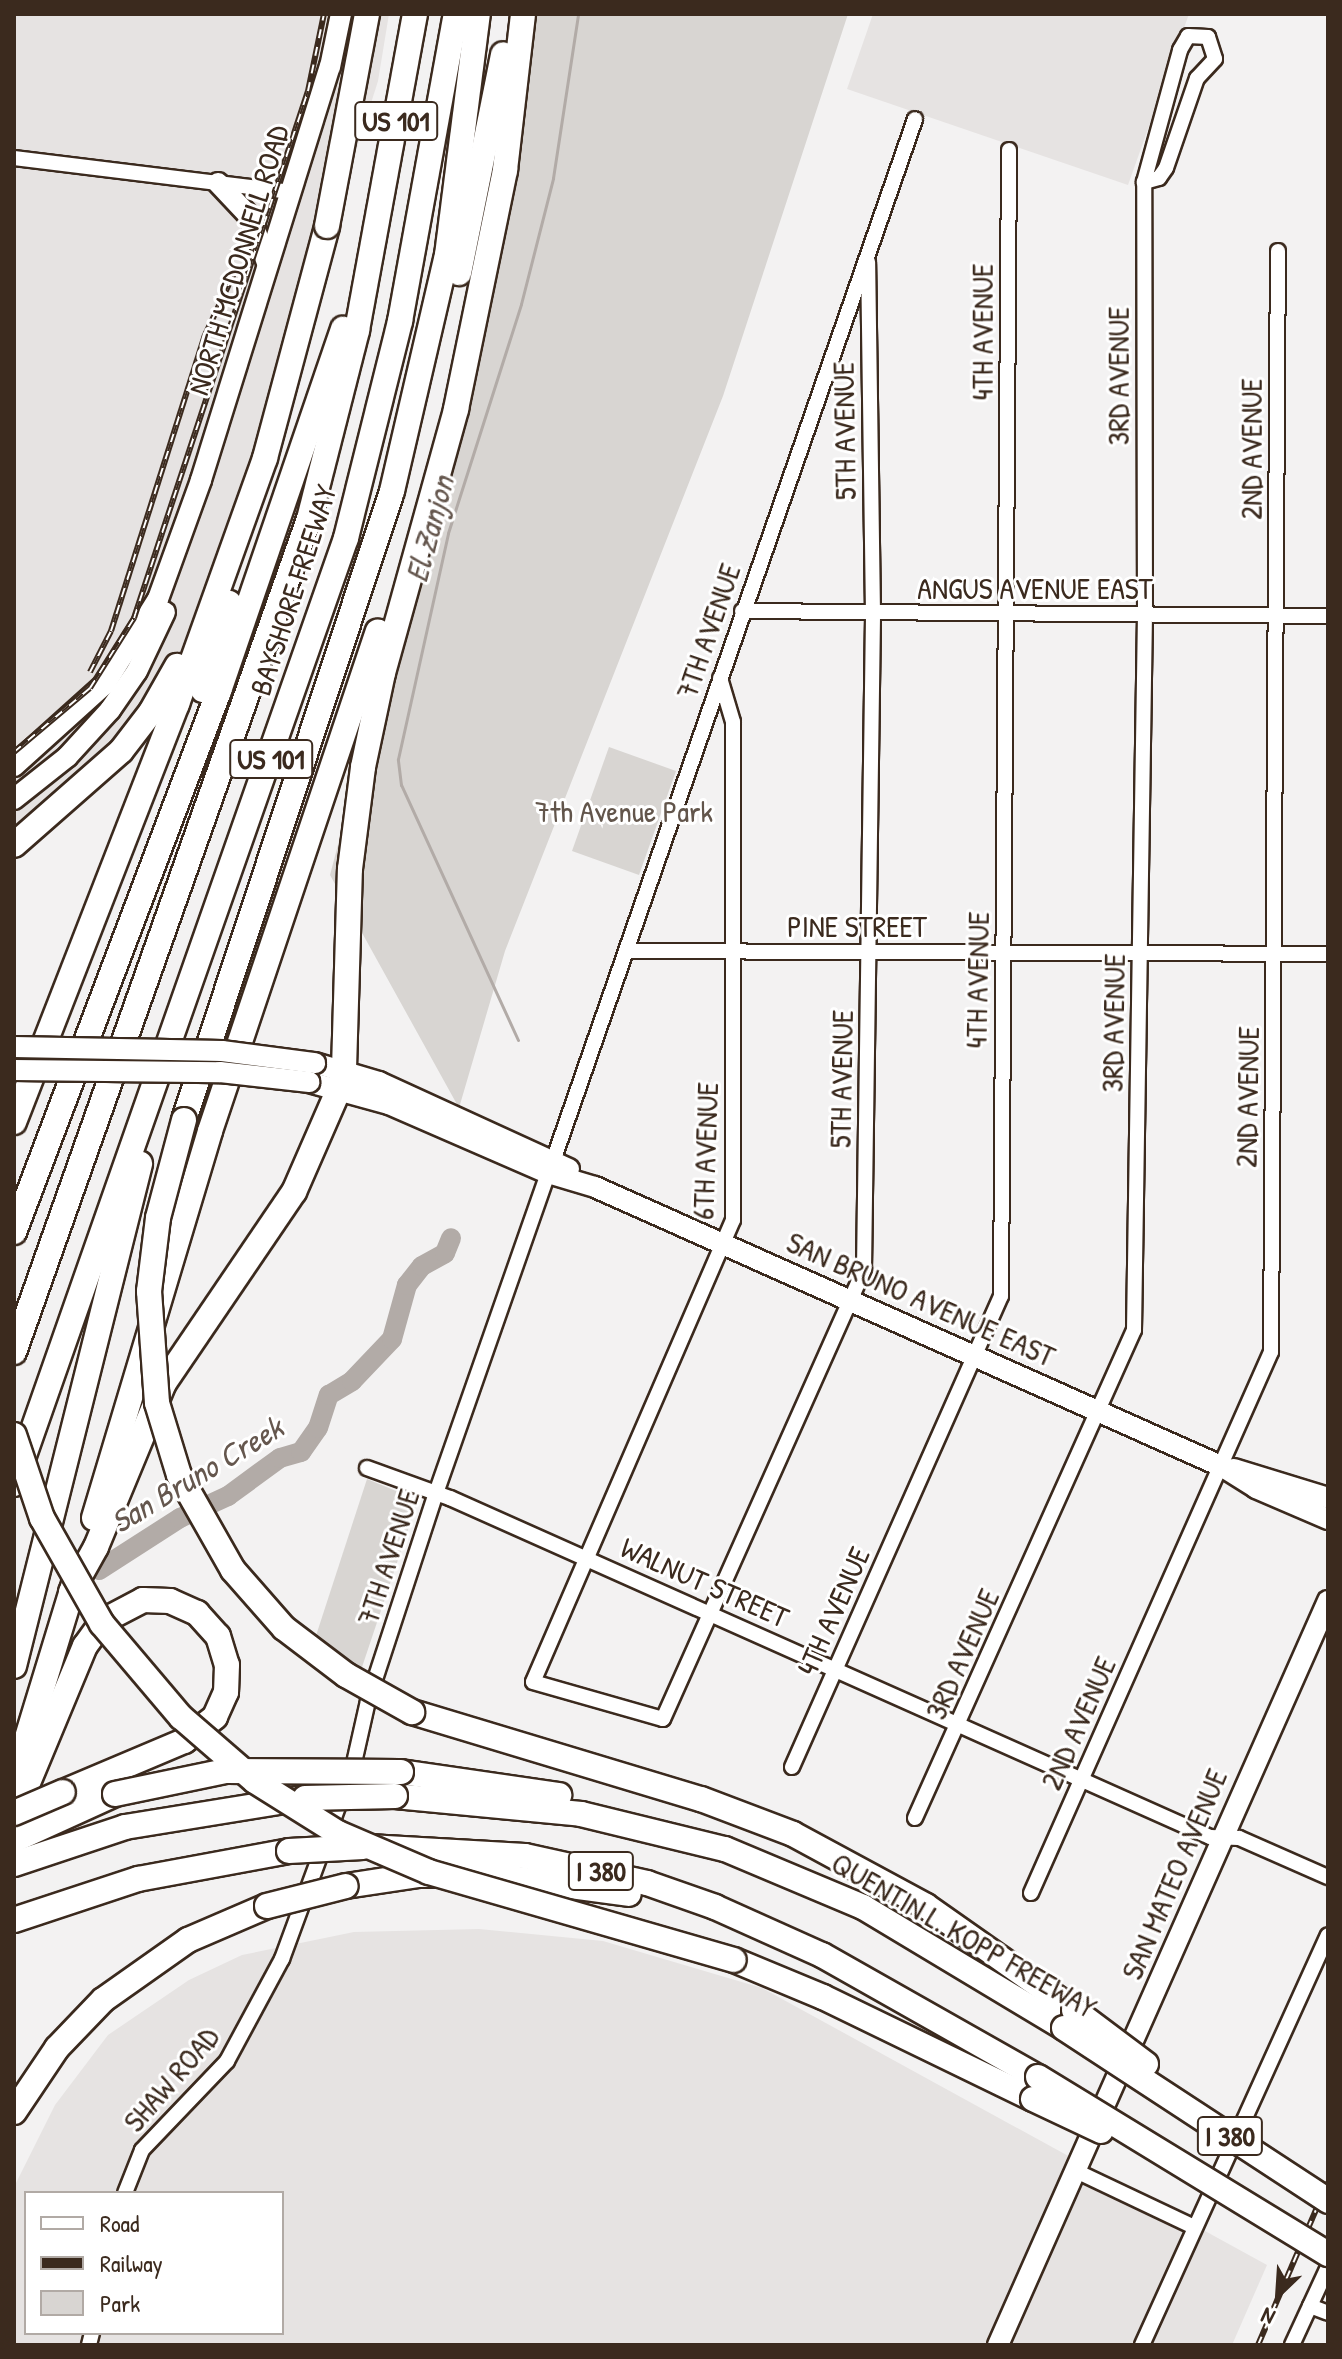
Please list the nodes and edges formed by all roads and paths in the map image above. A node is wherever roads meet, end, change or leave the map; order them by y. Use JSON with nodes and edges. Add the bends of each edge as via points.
{"nodes":[{"id":1,"x":341,"y":14,"type":"edge"},
{"id":2,"x":367,"y":14,"type":"edge"},
{"id":3,"x":376,"y":14,"type":"edge"},
{"id":4,"x":415,"y":14,"type":"edge"},
{"id":5,"x":456,"y":14,"type":"edge"},
{"id":6,"x":478,"y":14,"type":"edge"},
{"id":7,"x":510,"y":14,"type":"edge"},
{"id":8,"x":523,"y":14,"type":"edge"},
{"id":9,"x":915,"y":119,"type":"dead end"},
{"id":10,"x":1009,"y":150,"type":"dead end"},
{"id":11,"x":14,"y":158,"type":"edge"},
{"id":12,"x":1144,"y":182,"type":"junction"},
{"id":13,"x":218,"y":183,"type":"junction"},
{"id":14,"x":289,"y":192,"type":"junction"},
{"id":15,"x":377,"y":228,"type":"junction"},
{"id":16,"x":494,"y":229,"type":"junction"},
{"id":17,"x":1278,"y":251,"type":"dead end"},
{"id":18,"x":868,"y":262,"type":"junction"},
{"id":19,"x":267,"y":263,"type":"junction"},
{"id":20,"x":269,"y":458,"type":"junction"},
{"id":21,"x":188,"y":523,"type":"junction"},
{"id":22,"x":742,"y":611,"type":"junction"},
{"id":23,"x":873,"y":613,"type":"junction"},
{"id":24,"x":1007,"y":614,"type":"junction"},
{"id":25,"x":1145,"y":614,"type":"junction"},
{"id":26,"x":1275,"y":615,"type":"junction"},
{"id":27,"x":1328,"y":616,"type":"edge"},
{"id":28,"x":720,"y":678,"type":"junction"},
{"id":29,"x":318,"y":724,"type":"junction"},
{"id":30,"x":14,"y":766,"type":"edge"},
{"id":31,"x":14,"y":799,"type":"edge"},
{"id":32,"x":14,"y":845,"type":"edge"},
{"id":33,"x":626,"y":951,"type":"junction"},
{"id":34,"x":734,"y":951,"type":"junction"},
{"id":35,"x":868,"y":952,"type":"junction"},
{"id":36,"x":1003,"y":953,"type":"junction"},
{"id":37,"x":1140,"y":953,"type":"junction"},
{"id":38,"x":1275,"y":954,"type":"junction"},
{"id":39,"x":1328,"y":954,"type":"edge"},
{"id":40,"x":187,"y":992,"type":"junction"},
{"id":41,"x":100,"y":995,"type":"junction"},
{"id":42,"x":14,"y":1047,"type":"edge"},
{"id":43,"x":312,"y":1073,"type":"junction"},
{"id":44,"x":21,"y":1078,"type":"edge"},
{"id":45,"x":341,"y":1079,"type":"junction"},
{"id":46,"x":14,"y":1122,"type":"edge"},
{"id":47,"x":14,"y":1129,"type":"edge"},
{"id":48,"x":548,"y":1175,"type":"junction"},
{"id":49,"x":57,"y":1231,"type":"junction"},
{"id":50,"x":14,"y":1232,"type":"edge"},
{"id":51,"x":726,"y":1245,"type":"junction"},
{"id":52,"x":850,"y":1301,"type":"junction"},
{"id":53,"x":14,"y":1320,"type":"edge"},
{"id":54,"x":14,"y":1352,"type":"edge"},
{"id":55,"x":973,"y":1355,"type":"junction"},
{"id":56,"x":1098,"y":1411,"type":"junction"},
{"id":57,"x":14,"y":1435,"type":"edge"},
{"id":58,"x":1223,"y":1467,"type":"junction"},
{"id":59,"x":367,"y":1468,"type":"dead end"},
{"id":60,"x":14,"y":1484,"type":"edge"},
{"id":61,"x":435,"y":1496,"type":"junction"},
{"id":62,"x":1328,"y":1498,"type":"edge"},
{"id":63,"x":1328,"y":1519,"type":"edge"},
{"id":64,"x":588,"y":1559,"type":"junction"},
{"id":65,"x":71,"y":1592,"type":"junction"},
{"id":66,"x":1328,"y":1601,"type":"edge"},
{"id":67,"x":709,"y":1613,"type":"junction"},
{"id":68,"x":14,"y":1666,"type":"edge"},
{"id":69,"x":836,"y":1669,"type":"junction"},
{"id":70,"x":533,"y":1682,"type":"joint"},
{"id":71,"x":959,"y":1724,"type":"junction"},
{"id":72,"x":792,"y":1767,"type":"dead end"},
{"id":73,"x":1081,"y":1778,"type":"junction"},
{"id":74,"x":14,"y":1780,"type":"edge"},
{"id":75,"x":14,"y":1816,"type":"edge"},
{"id":76,"x":915,"y":1818,"type":"dead end"},
{"id":77,"x":1220,"y":1837,"type":"junction"},
{"id":78,"x":19,"y":1854,"type":"edge"},
{"id":79,"x":777,"y":1868,"type":"junction"},
{"id":80,"x":1328,"y":1877,"type":"edge"},
{"id":81,"x":1031,"y":1893,"type":"dead end"},
{"id":82,"x":15,"y":1920,"type":"edge"},
{"id":83,"x":1328,"y":1935,"type":"edge"},
{"id":84,"x":822,"y":1955,"type":"junction"},
{"id":85,"x":282,"y":1959,"type":"joint"},
{"id":86,"x":1069,"y":2019,"type":"junction"},
{"id":87,"x":1036,"y":2088,"type":"junction"},
{"id":88,"x":14,"y":2112,"type":"edge"},
{"id":89,"x":1076,"y":2171,"type":"junction"},
{"id":90,"x":126,"y":2191,"type":"edge"},
{"id":91,"x":1328,"y":2201,"type":"edge"},
{"id":92,"x":1194,"y":2227,"type":"junction"},
{"id":93,"x":1328,"y":2254,"type":"edge"},
{"id":94,"x":1328,"y":2267,"type":"edge"},
{"id":95,"x":1310,"y":2306,"type":"junction"},
{"id":96,"x":1328,"y":2313,"type":"edge"},
{"id":97,"x":998,"y":2345,"type":"edge"},
{"id":98,"x":1142,"y":2345,"type":"edge"},
{"id":99,"x":1292,"y":2345,"type":"edge"}],
"edges":[{"from":1,"to":14,"type":"main road","name":"NORTH MCDONNELL ROAD","via":[[330,67]]},
{"from":2,"to":20,"type":"highway","bridge":true,"via":[[327,226]]},
{"from":3,"to":32,"type":"highway","via":[[242,482],[181,657],[151,712],[121,751]]},
{"from":4,"to":15,"type":"highway","name":"BAYSHORE FREEWAY","number":"US 101"},
{"from":5,"to":40,"type":"highway","name":"BAYSHORE FREEWAY","number":"US 101","via":[[403,309],[357,499],[307,659]]},
{"from":6,"to":29,"type":"highway","via":[[459,182],[433,327],[379,536]]},
{"from":7,"to":29,"type":"highway","via":[[476,198],[407,479],[349,667]]},
{"from":8,"to":16,"type":"highway"},
{"from":9,"to":18,"type":"street","name":"7TH AVENUE"},
{"from":10,"to":24,"type":"street","name":"4TH AVENUE"},
{"from":11,"to":13,"type":"street"},
{"from":12,"to":12,"type":"street","name":"3RD AVENUE","via":[[1159,178],[1166,168],[1197,78],[1215,59],[1208,37],[1188,36],[1180,50]]},
{"from":12,"to":25,"type":"street","name":"3RD AVENUE"},
{"from":13,"to":14,"type":"street"},
{"from":13,"to":19,"type":"main road","via":[[251,218]]},
{"from":14,"to":19,"type":"main road","name":"NORTH MCDONNELL ROAD"},
{"from":15,"to":41,"type":"highway","via":[[277,530]]},
{"from":15,"to":49,"type":"highway","name":"BAYSHORE FREEWAY","number":"US 101","via":[[338,413],[292,573]]},
{"from":16,"to":45,"type":"highway","via":[[451,433],[383,673],[363,767],[350,869]]},
{"from":16,"to":65,"type":"highway","via":[[404,552],[210,1131]]},
{"from":17,"to":26,"type":"street","name":"2ND AVENUE"},
{"from":18,"to":22,"type":"street","name":"7TH AVENUE"},
{"from":18,"to":23,"type":"street","name":"5TH AVENUE"},
{"from":19,"to":21,"type":"main road","name":"NORTH MCDONNELL ROAD"},
{"from":20,"to":41,"type":"highway","via":[[200,700]]},
{"from":20,"to":44,"type":"highway"},
{"from":21,"to":30,"type":"main road","name":"NORTH MCDONNELL ROAD","via":[[153,609],[122,662],[86,704]]},
{"from":21,"to":31,"type":"main road","name":"NORTH MCDONNELL ROAD","via":[[169,603],[130,682],[80,743]]},
{"from":22,"to":23,"type":"street","name":"ANGUS AVENUE EAST"},
{"from":22,"to":28,"type":"street","name":"7TH AVENUE"},
{"from":23,"to":24,"type":"street","name":"ANGUS AVENUE EAST"},
{"from":23,"to":35,"type":"street","name":"5TH AVENUE"},
{"from":24,"to":25,"type":"street","name":"ANGUS AVENUE EAST"},
{"from":24,"to":36,"type":"street","name":"4TH AVENUE"},
{"from":25,"to":26,"type":"street","name":"ANGUS AVENUE EAST"},
{"from":25,"to":37,"type":"street","name":"3RD AVENUE"},
{"from":26,"to":27,"type":"street","name":"ANGUS AVENUE EAST"},
{"from":26,"to":38,"type":"street","name":"2ND AVENUE"},
{"from":28,"to":33,"type":"street","name":"7TH AVENUE"},
{"from":28,"to":34,"type":"street","name":"6TH AVENUE","via":[[733,722]]},
{"from":29,"to":86,"type":"highway","bridge":true,"via":[[184,1120],[158,1218],[148,1304],[157,1403],[179,1475],[233,1570],[284,1628],[346,1675],[412,1712],[701,1799],[793,1834],[926,1906]]},
{"from":33,"to":34,"type":"street","name":"PINE STREET"},
{"from":33,"to":48,"type":"street","name":"7TH AVENUE"},
{"from":34,"to":35,"type":"street","name":"PINE STREET"},
{"from":34,"to":51,"type":"street","name":"6TH AVENUE","via":[[733,1220]]},
{"from":35,"to":36,"type":"street","name":"PINE STREET"},
{"from":35,"to":52,"type":"street","name":"5TH AVENUE","via":[[864,1269]]},
{"from":36,"to":37,"type":"street","name":"PINE STREET"},
{"from":36,"to":55,"type":"street","name":"4TH AVENUE","via":[[1001,1296]]},
{"from":37,"to":38,"type":"street","name":"PINE STREET"},
{"from":37,"to":56,"type":"street","name":"3RD AVENUE","via":[[1134,1330]]},
{"from":38,"to":39,"type":"street","name":"PINE STREET"},
{"from":38,"to":58,"type":"street","name":"2ND AVENUE","via":[[1271,1352]]},
{"from":40,"to":60,"type":"highway","name":"BAYSHORE FREEWAY","number":"US 101"},
{"from":40,"to":68,"type":"highway"},
{"from":41,"to":50,"type":"highway"},
{"from":42,"to":43,"type":"main road","name":"SAN BRUNO AVENUE EAST","bridge":true,"via":[[222,1051]]},
{"from":43,"to":44,"type":"main road","name":"SAN BRUNO AVENUE EAST","bridge":true},
{"from":43,"to":45,"type":"main road","name":"SAN BRUNO AVENUE EAST"},
{"from":44,"to":46,"type":"highway"},
{"from":44,"to":47,"type":"highway"},
{"from":45,"to":48,"type":"main road","name":"SAN BRUNO AVENUE EAST"},
{"from":45,"to":65,"type":"highway","via":[[294,1192],[164,1383],[96,1547]]},
{"from":48,"to":51,"type":"main road","name":"SAN BRUNO AVENUE EAST","via":[[595,1187]]},
{"from":48,"to":61,"type":"street","name":"7TH AVENUE"},
{"from":49,"to":53,"type":"highway"},
{"from":49,"to":54,"type":"highway","name":"BAYSHORE FREEWAY","number":"US 101"},
{"from":51,"to":52,"type":"main road","name":"SAN BRUNO AVENUE EAST"},
{"from":51,"to":64,"type":"street","name":"6TH AVENUE"},
{"from":52,"to":55,"type":"main road","name":"SAN BRUNO AVENUE EAST"},
{"from":52,"to":67,"type":"street","name":"5TH AVENUE"},
{"from":55,"to":56,"type":"main road","name":"SAN BRUNO AVENUE EAST"},
{"from":55,"to":69,"type":"street","name":"4TH AVENUE"},
{"from":56,"to":58,"type":"main road","name":"SAN BRUNO AVENUE EAST"},
{"from":56,"to":71,"type":"street","name":"3RD AVENUE"},
{"from":57,"to":87,"type":"highway","bridge":true,"via":[[42,1518],[102,1624],[172,1708],[255,1781],[328,1827],[405,1863],[734,1960]]},
{"from":58,"to":62,"type":"main road","name":"SAN BRUNO AVENUE EAST"},
{"from":58,"to":63,"type":"main road","name":"SAN BRUNO AVENUE EAST","via":[[1256,1488]]},
{"from":58,"to":73,"type":"street","name":"2ND AVENUE"},
{"from":59,"to":61,"type":"street","name":"WALNUT STREET"},
{"from":61,"to":64,"type":"street","name":"WALNUT STREET"},
{"from":61,"to":85,"type":"street","name":"7TH AVENUE","via":[[368,1701],[354,1763]]},
{"from":64,"to":67,"type":"street","name":"WALNUT STREET"},
{"from":64,"to":70,"type":"street","name":"6TH AVENUE"},
{"from":65,"to":74,"type":"highway"},
{"from":66,"to":77,"type":"main road","name":"SAN MATEO AVENUE"},
{"from":67,"to":69,"type":"street","name":"WALNUT STREET"},
{"from":67,"to":70,"type":"street","name":"5TH AVENUE","via":[[663,1719]]},
{"from":69,"to":71,"type":"street","name":"WALNUT STREET"},
{"from":69,"to":72,"type":"street","name":"4TH AVENUE"},
{"from":71,"to":73,"type":"street","name":"WALNUT STREET"},
{"from":71,"to":76,"type":"street","name":"3RD AVENUE"},
{"from":73,"to":77,"type":"street","name":"WALNUT STREET"},
{"from":73,"to":81,"type":"street","name":"2ND AVENUE"},
{"from":75,"to":75,"type":"highway","bridge":true,"via":[[184,1741],[215,1717],[226,1692],[227,1665],[218,1636],[197,1613],[170,1601],[143,1600],[103,1621],[85,1646]]},
{"from":77,"to":80,"type":"street","name":"WALNUT STREET","via":[[1239,1838]]},
{"from":77,"to":89,"type":"main road","name":"SAN MATEO AVENUE"},
{"from":78,"to":79,"type":"highway","name":"QUENTIN L. KOPP FREEWAY","number":"I 380","bridge":true,"via":[[174,1816],[305,1798],[395,1796],[581,1814],[676,1835]]},
{"from":78,"to":79,"type":"highway","bridge":true,"via":[[81,1806],[187,1777],[288,1768],[401,1772],[528,1789],[629,1811]]},
{"from":79,"to":86,"type":"highway","name":"QUENTIN L. KOPP FREEWAY","number":"I 380"},
{"from":82,"to":84,"type":"highway","number":"I 380","bridge":true,"via":[[138,1879],[289,1851],[483,1851],[606,1872],[715,1907]]},
{"from":83,"to":92,"type":"street"},
{"from":84,"to":87,"type":"highway","number":"I 380"},
{"from":84,"to":88,"type":"highway","bridge":true,"via":[[678,1906],[562,1881],[452,1873],[346,1886],[267,1906],[188,1940],[103,2000],[57,2048]]},
{"from":85,"to":90,"type":"street","name":"SHAW ROAD","via":[[227,2061],[142,2150]]},
{"from":86,"to":91,"type":"highway","bridge":true},
{"from":87,"to":93,"type":"highway","number":"I 380","bridge":true},
{"from":89,"to":92,"type":"street"},
{"from":89,"to":97,"type":"main road","name":"SAN MATEO AVENUE"},
{"from":92,"to":98,"type":"street"},
{"from":94,"to":95,"type":"street"},
{"from":95,"to":96,"type":"street"},
{"from":95,"to":99,"type":"street"}]}
